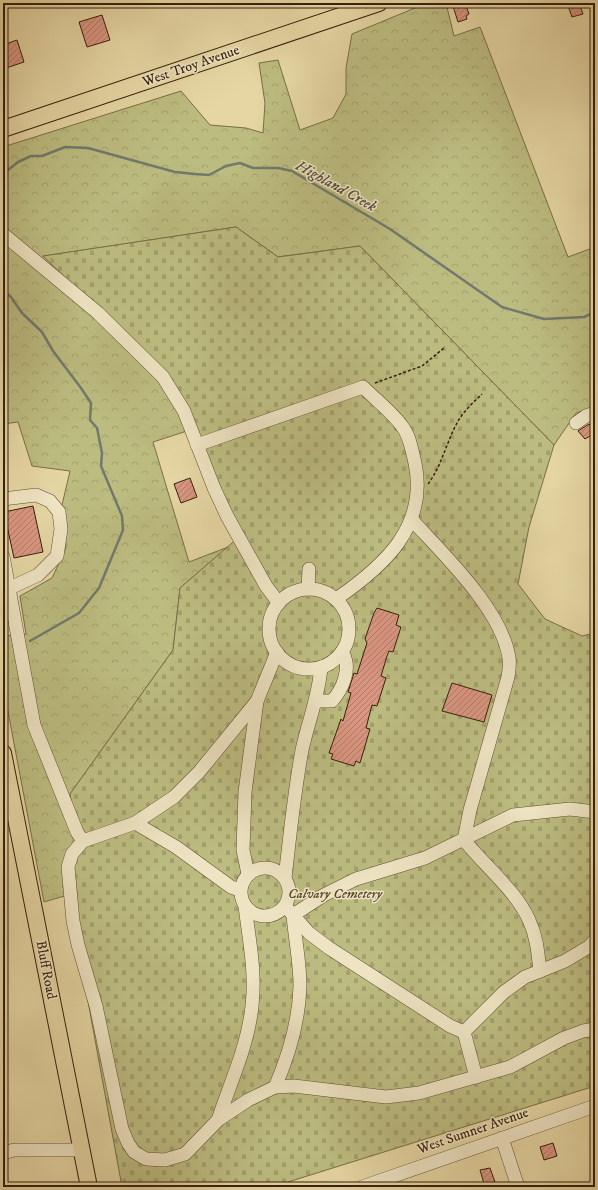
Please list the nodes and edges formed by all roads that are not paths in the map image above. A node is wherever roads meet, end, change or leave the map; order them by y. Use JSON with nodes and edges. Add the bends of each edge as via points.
{"nodes":[{"id":1,"x":379,"y":3,"type":"edge"},
{"id":2,"x":3,"y":129,"type":"edge"},
{"id":3,"x":3,"y":234,"type":"edge"},
{"id":4,"x":595,"y":413,"type":"edge"},
{"id":5,"x":576,"y":423,"type":"dead end"},
{"id":6,"x":197,"y":445,"type":"junction"},
{"id":7,"x":3,"y":499,"type":"edge"},
{"id":8,"x":412,"y":520,"type":"junction"},
{"id":9,"x":3,"y":556,"type":"edge"},
{"id":10,"x":310,"y":569,"type":"dead end"},
{"id":11,"x":10,"y":588,"type":"junction"},
{"id":12,"x":308,"y":589,"type":"junction"},
{"id":13,"x":336,"y":599,"type":"junction"},
{"id":14,"x":278,"y":603,"type":"junction"},
{"id":15,"x":277,"y":652,"type":"junction"},
{"id":16,"x":342,"y":652,"type":"junction"},
{"id":17,"x":321,"y":667,"type":"junction"},
{"id":18,"x":258,"y":701,"type":"junction"},
{"id":19,"x":316,"y":701,"type":"junction"},
{"id":20,"x":3,"y":754,"type":"edge"},
{"id":21,"x":595,"y":812,"type":"edge"},
{"id":22,"x":135,"y":823,"type":"junction"},
{"id":23,"x":464,"y":840,"type":"junction"},
{"id":24,"x":83,"y":841,"type":"junction"},
{"id":25,"x":248,"y":874,"type":"junction"},
{"id":26,"x":285,"y":878,"type":"junction"},
{"id":27,"x":240,"y":890,"type":"junction"},
{"id":28,"x":245,"y":906,"type":"junction"},
{"id":29,"x":289,"y":911,"type":"junction"},
{"id":30,"x":595,"y":940,"type":"edge"},
{"id":31,"x":540,"y":971,"type":"junction"},
{"id":32,"x":595,"y":1029,"type":"edge"},
{"id":33,"x":464,"y":1032,"type":"junction"},
{"id":34,"x":476,"y":1077,"type":"junction"},
{"id":35,"x":231,"y":1086,"type":"junction"},
{"id":36,"x":275,"y":1087,"type":"junction"},
{"id":37,"x":248,"y":1100,"type":"junction"},
{"id":38,"x":595,"y":1106,"type":"edge"},
{"id":39,"x":218,"y":1120,"type":"junction"},
{"id":40,"x":502,"y":1138,"type":"junction"},
{"id":41,"x":82,"y":1150,"type":"junction"},
{"id":42,"x":3,"y":1153,"type":"edge"},
{"id":43,"x":89,"y":1187,"type":"edge"},
{"id":44,"x":362,"y":1187,"type":"edge"},
{"id":45,"x":518,"y":1187,"type":"edge"}],
"edges":[{"from":1,"to":2,"type":"main road","name":"West Troy Avenue"},
{"from":3,"to":6,"type":"street","via":[[98,313],[158,372],[184,411]]},
{"from":4,"to":5,"type":"street"},
{"from":6,"to":8,"type":"street","via":[[363,387],[389,410],[403,427],[410,443],[417,473],[418,497]]},
{"from":6,"to":14,"type":"street","via":[[227,516]]},
{"from":7,"to":11,"type":"street","via":[[36,495],[50,501],[59,512],[61,529],[57,556],[38,575]]},
{"from":8,"to":13,"type":"street","via":[[384,562]]},
{"from":8,"to":23,"type":"street","via":[[478,595],[503,636],[509,659],[508,676]]},
{"from":9,"to":11,"type":"street"},
{"from":10,"to":12,"type":"street"},
{"from":11,"to":24,"type":"street","via":[[34,725],[77,832]]},
{"from":12,"to":13,"type":"street","via":[[328,593]]},
{"from":12,"to":14,"type":"street","via":[[297,591]]},
{"from":13,"to":16,"type":"street","via":[[346,614],[350,630]]},
{"from":14,"to":15,"type":"street","via":[[269,627],[271,640]]},
{"from":15,"to":17,"type":"street","via":[[292,665],[301,668]]},
{"from":15,"to":18,"type":"street"},
{"from":16,"to":17,"type":"street","via":[[336,659]]},
{"from":16,"to":19,"type":"street","via":[[346,659],[346,669],[340,692],[332,701]]},
{"from":17,"to":19,"type":"street"},
{"from":18,"to":22,"type":"street","via":[[199,772],[174,797]]},
{"from":18,"to":25,"type":"street","via":[[245,798],[242,850]]},
{"from":19,"to":26,"type":"street","via":[[297,776]]},
{"from":20,"to":41,"type":"main road","name":"Bluff Road"},
{"from":21,"to":23,"type":"street","via":[[570,809],[513,815]]},
{"from":22,"to":24,"type":"street"},
{"from":22,"to":27,"type":"street","via":[[176,847],[231,887]]},
{"from":23,"to":29,"type":"street","via":[[425,858],[356,879]]},
{"from":23,"to":31,"type":"street","via":[[520,903],[530,921],[537,943]]},
{"from":24,"to":39,"type":"street","via":[[72,854],[68,867],[73,921],[96,1006],[122,1129],[128,1143],[134,1152],[146,1159],[165,1160],[185,1154]]},
{"from":25,"to":26,"type":"street","via":[[254,870],[269,868],[276,870]]},
{"from":25,"to":27,"type":"street"},
{"from":26,"to":29,"type":"street","via":[[289,888]]},
{"from":27,"to":28,"type":"street"},
{"from":28,"to":29,"type":"street","via":[[254,914],[267,916]]},
{"from":28,"to":35,"type":"street","via":[[254,968],[252,1006],[247,1034]]},
{"from":29,"to":33,"type":"street","via":[[309,933],[352,964],[450,1026]]},
{"from":29,"to":36,"type":"street","via":[[300,986],[290,1050]]},
{"from":30,"to":31,"type":"street","via":[[590,946],[565,961]]},
{"from":31,"to":33,"type":"street","via":[[525,977],[504,992]]},
{"from":32,"to":34,"type":"street","via":[[564,1038],[510,1067]]},
{"from":33,"to":34,"type":"street"},
{"from":34,"to":36,"type":"street","via":[[419,1093],[386,1097],[294,1086]]},
{"from":35,"to":37,"type":"street"},
{"from":35,"to":39,"type":"street","via":[[224,1098]]},
{"from":36,"to":37,"type":"street"},
{"from":37,"to":39,"type":"street"},
{"from":38,"to":40,"type":"street","name":"West Sumner Avenue"},
{"from":40,"to":44,"type":"street","name":"West Sumner Avenue"},
{"from":40,"to":45,"type":"street"},
{"from":41,"to":42,"type":"street","via":[[14,1150]]},
{"from":41,"to":43,"type":"main road","name":"Bluff Road"}]}
